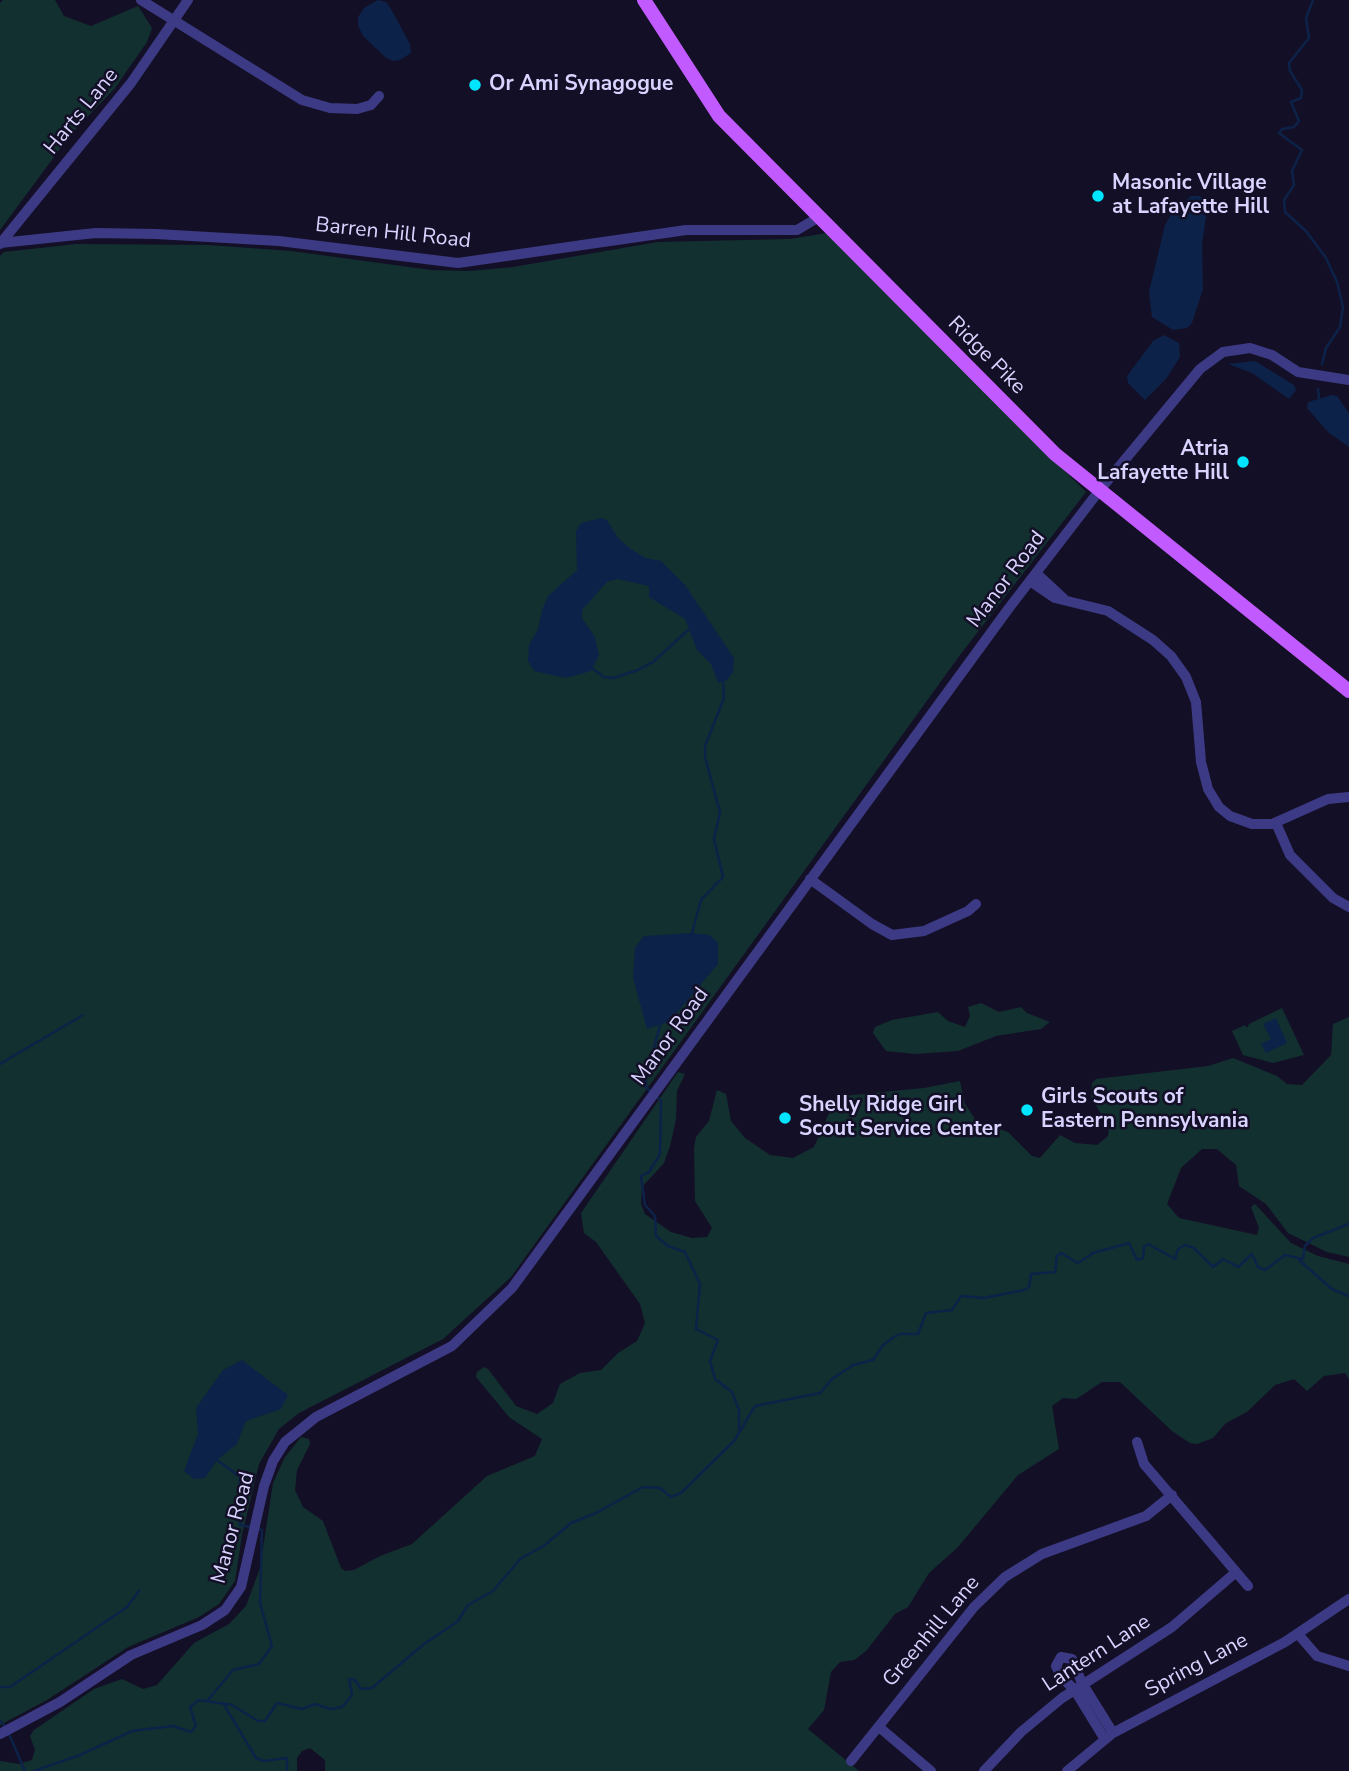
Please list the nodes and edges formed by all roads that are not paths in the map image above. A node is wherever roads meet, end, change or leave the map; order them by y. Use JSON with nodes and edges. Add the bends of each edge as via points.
{"nodes":[{"id":1,"x":141,"y":0,"type":"edge"},
{"id":2,"x":188,"y":0,"type":"edge"},
{"id":3,"x":644,"y":0,"type":"edge"},
{"id":4,"x":174,"y":21,"type":"junction"},
{"id":5,"x":379,"y":96,"type":"dead end"},
{"id":6,"x":819,"y":217,"type":"junction"},
{"id":7,"x":0,"y":244,"type":"edge"},
{"id":8,"x":1349,"y":380,"type":"edge"},
{"id":9,"x":1099,"y":491,"type":"junction"},
{"id":10,"x":1033,"y":577,"type":"junction"},
{"id":11,"x":1349,"y":691,"type":"edge"},
{"id":12,"x":1349,"y":797,"type":"edge"},
{"id":13,"x":1276,"y":823,"type":"junction"},
{"id":14,"x":810,"y":879,"type":"junction"},
{"id":15,"x":976,"y":904,"type":"dead end"},
{"id":16,"x":1349,"y":907,"type":"edge"},
{"id":17,"x":1137,"y":1441,"type":"dead end"},
{"id":18,"x":1172,"y":1495,"type":"junction"},
{"id":19,"x":1235,"y":1573,"type":"junction"},
{"id":20,"x":1248,"y":1586,"type":"dead end"},
{"id":21,"x":1349,"y":1600,"type":"edge"},
{"id":22,"x":1298,"y":1634,"type":"junction"},
{"id":23,"x":1349,"y":1666,"type":"edge"},
{"id":24,"x":1078,"y":1686,"type":"junction"},
{"id":25,"x":879,"y":1727,"type":"junction"},
{"id":26,"x":0,"y":1734,"type":"edge"},
{"id":27,"x":1109,"y":1736,"type":"junction"},
{"id":28,"x":851,"y":1761,"type":"dead end"},
{"id":29,"x":931,"y":1771,"type":"edge"},
{"id":30,"x":984,"y":1771,"type":"edge"},
{"id":31,"x":1067,"y":1771,"type":"edge"}],
"edges":[{"from":1,"to":4,"type":"street"},
{"from":2,"to":4,"type":"street","name":"Harts Lane"},
{"from":3,"to":6,"type":"main road","name":"Ridge Pike","via":[[719,116]]},
{"from":4,"to":5,"type":"street","via":[[302,100],[357,110]]},
{"from":4,"to":7,"type":"street","name":"Harts Lane","via":[[131,83]]},
{"from":6,"to":7,"type":"street","name":"Barren Hill Road","via":[[797,230],[686,230],[458,263],[279,242],[156,234],[96,233]]},
{"from":6,"to":9,"type":"main road","name":"Ridge Pike","via":[[1055,454]]},
{"from":8,"to":9,"type":"street","name":"Manor Road","via":[[1298,372],[1258,349],[1223,352],[1206,363],[1178,394]]},
{"from":9,"to":10,"type":"street","name":"Manor Road"},
{"from":9,"to":11,"type":"main road","name":"Ridge Pike"},
{"from":10,"to":13,"type":"street","via":[[1050,596],[1108,611],[1171,656],[1196,702],[1201,762],[1215,801],[1244,822]]},
{"from":10,"to":14,"type":"street","name":"Manor Road"},
{"from":12,"to":13,"type":"street","via":[[1328,799]]},
{"from":13,"to":16,"type":"street","via":[[1290,855],[1333,898]]},
{"from":14,"to":15,"type":"street","via":[[872,924],[904,936],[924,931]]},
{"from":14,"to":26,"type":"street","name":"Manor Road","via":[[501,1300],[452,1346],[316,1417],[285,1442],[268,1471],[243,1582],[230,1605],[202,1625],[131,1655],[60,1702]]},
{"from":17,"to":18,"type":"street","via":[[1144,1464]]},
{"from":18,"to":19,"type":"street"},
{"from":18,"to":25,"type":"street","name":"Greenhill Lane","via":[[1146,1516],[1042,1554],[1005,1577],[974,1608]]},
{"from":19,"to":20,"type":"street"},
{"from":19,"to":24,"type":"street","name":"Lantern Lane","via":[[1172,1627]]},
{"from":21,"to":22,"type":"street","name":"Spring Lane"},
{"from":22,"to":23,"type":"street","via":[[1317,1656]]},
{"from":22,"to":27,"type":"street","name":"Spring Lane"},
{"from":24,"to":27,"type":"street"},
{"from":24,"to":30,"type":"street","name":"Lantern Lane","via":[[1032,1722]]},
{"from":25,"to":28,"type":"street","name":"Greenhill Lane"},
{"from":25,"to":29,"type":"street"},
{"from":27,"to":31,"type":"street","name":"Spring Lane"}]}
